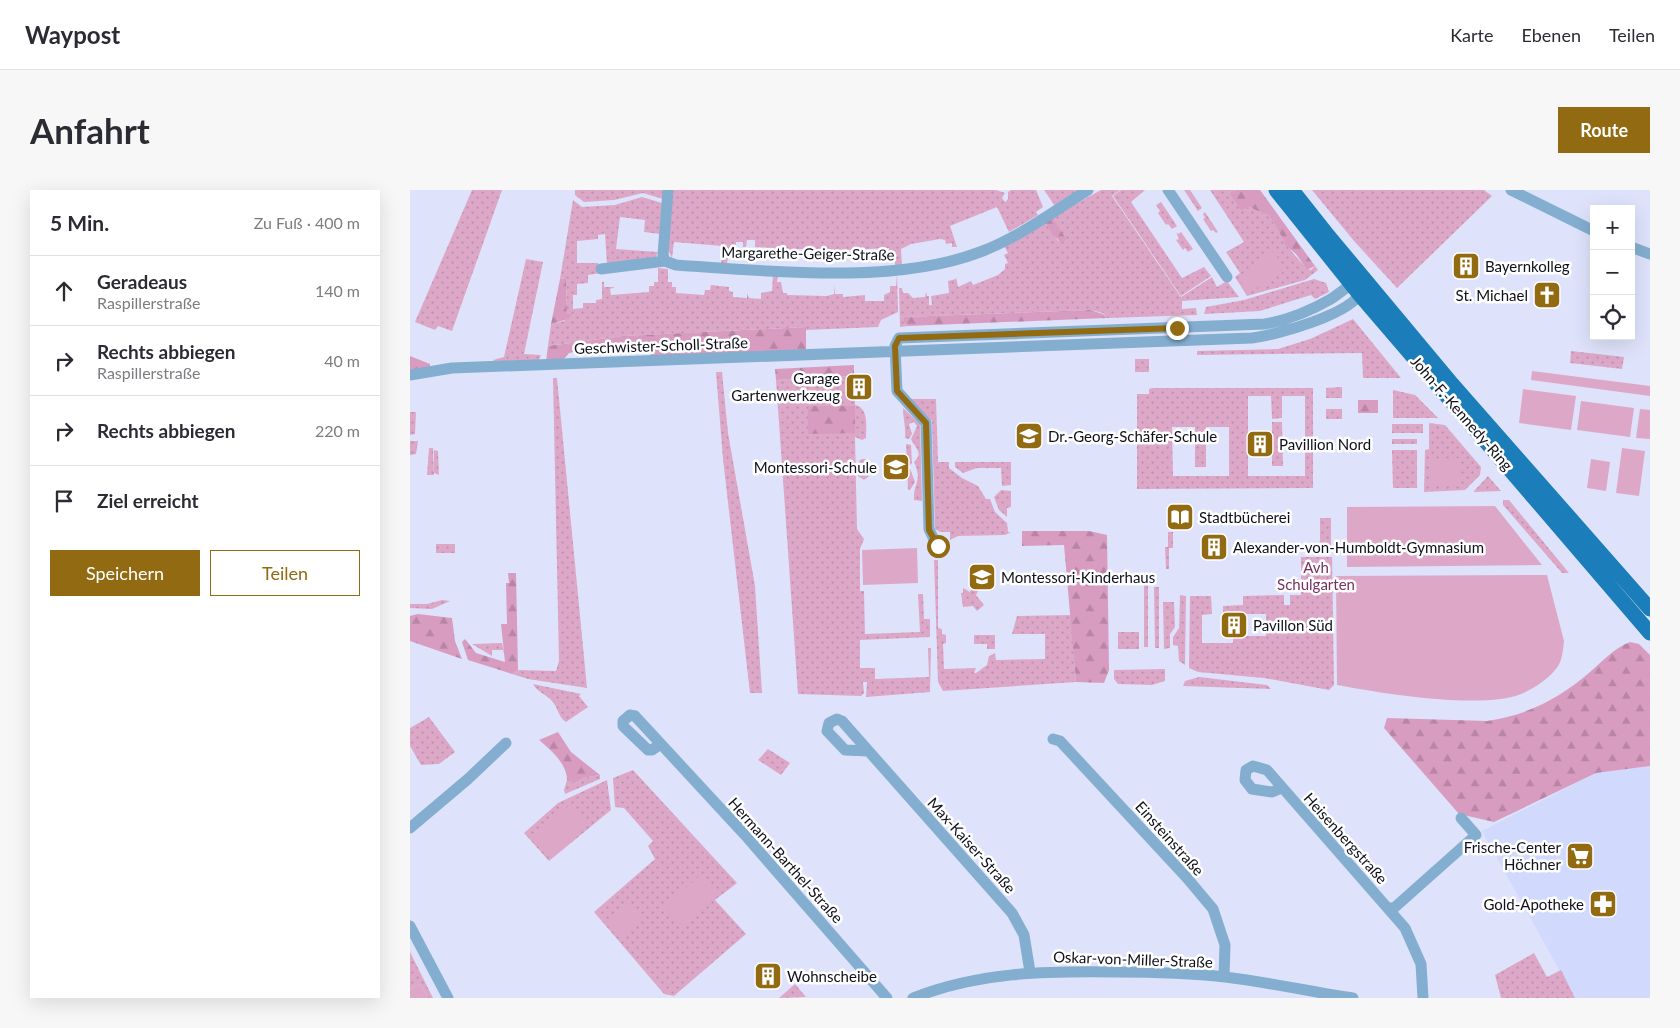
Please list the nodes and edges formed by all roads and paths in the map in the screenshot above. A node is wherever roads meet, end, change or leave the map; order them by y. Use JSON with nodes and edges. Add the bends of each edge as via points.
{"nodes":[{"id":1,"x":668,"y":190,"type":"edge"},
{"id":2,"x":1088,"y":190,"type":"edge"},
{"id":3,"x":1168,"y":190,"type":"edge"},
{"id":4,"x":1276,"y":190,"type":"edge"},
{"id":5,"x":1292,"y":190,"type":"edge"},
{"id":6,"x":1511,"y":190,"type":"edge"},
{"id":7,"x":1590,"y":229,"type":"edge"},
{"id":8,"x":1635,"y":248,"type":"edge"},
{"id":9,"x":1650,"y":254,"type":"edge"},
{"id":10,"x":665,"y":261,"type":"junction"},
{"id":11,"x":601,"y":269,"type":"dead end"},
{"id":12,"x":1226,"y":277,"type":"dead end"},
{"id":13,"x":1359,"y":287,"type":"junction"},
{"id":14,"x":1183,"y":328,"type":"junction"},
{"id":15,"x":1180,"y":342,"type":"junction"},
{"id":16,"x":896,"y":351,"type":"junction"},
{"id":17,"x":410,"y":375,"type":"edge"},
{"id":18,"x":938,"y":546,"type":"dead end"},
{"id":19,"x":1644,"y":604,"type":"edge"},
{"id":20,"x":1650,"y":633,"type":"edge"},
{"id":21,"x":1053,"y":739,"type":"dead end"},
{"id":22,"x":506,"y":743,"type":"dead end"},
{"id":23,"x":660,"y":744,"type":"dead end"},
{"id":24,"x":868,"y":752,"type":"dead end"},
{"id":25,"x":1282,"y":788,"type":"dead end"},
{"id":26,"x":1461,"y":818,"type":"dead end"},
{"id":27,"x":410,"y":828,"type":"edge"},
{"id":28,"x":1388,"y":908,"type":"junction"},
{"id":29,"x":410,"y":926,"type":"edge"},
{"id":30,"x":1030,"y":972,"type":"junction"},
{"id":31,"x":1224,"y":977,"type":"junction"},
{"id":32,"x":448,"y":998,"type":"edge"},
{"id":33,"x":887,"y":998,"type":"edge"},
{"id":34,"x":913,"y":998,"type":"edge"},
{"id":35,"x":1353,"y":998,"type":"edge"},
{"id":36,"x":1423,"y":998,"type":"edge"}],
"edges":[{"from":1,"to":10,"type":"street"},
{"from":2,"to":10,"type":"street","name":"Margarethe-Geiger-Straße","via":[[995,246],[928,267],[795,271],[680,265]]},
{"from":3,"to":12,"type":"street"},
{"from":4,"to":13,"type":"main road","name":"John-F.-Kennedy-Ring"},
{"from":5,"to":13,"type":"main road","name":"John-F.-Kennedy-Ring"},
{"from":6,"to":7,"type":"street"},
{"from":8,"to":9,"type":"street"},
{"from":10,"to":11,"type":"street","name":"Margarethe-Geiger-Straße"},
{"from":13,"to":14,"type":"street","via":[[1296,316],[1273,322]]},
{"from":13,"to":15,"type":"street","name":"Geschwister-Scholl-Straße","via":[[1311,323],[1278,334]]},
{"from":13,"to":19,"type":"main road","name":"John-F.-Kennedy-Ring"},
{"from":14,"to":15,"type":"street"},
{"from":14,"to":16,"type":"street","via":[[918,339],[905,336],[896,342]]},
{"from":15,"to":16,"type":"street","name":"Geschwister-Scholl-Straße"},
{"from":16,"to":17,"type":"street","name":"Geschwister-Scholl-Straße","via":[[452,368]]},
{"from":16,"to":18,"type":"street","via":[[898,394],[926,423],[929,530]]},
{"from":19,"to":20,"type":"main road","name":"John-F.-Kennedy-Ring"},
{"from":21,"to":31,"type":"street","name":"Einsteinstraße","via":[[1060,741],[1212,909],[1225,944]]},
{"from":22,"to":27,"type":"street"},
{"from":23,"to":33,"type":"street","name":"Hermann-Barthel-Straße","via":[[745,835]]},
{"from":24,"to":30,"type":"street","name":"Max-Kaiser-Straße","via":[[1012,913],[1024,935]]},
{"from":25,"to":28,"type":"street","name":"Heisenbergstraße"},
{"from":26,"to":28,"type":"street","via":[[1476,835],[1394,908]]},
{"from":28,"to":36,"type":"street","name":"Heisenbergstraße","via":[[1405,928],[1418,953],[1423,975]]},
{"from":29,"to":32,"type":"street"},
{"from":30,"to":31,"type":"street","name":"Oskar-von-Miller-Straße","via":[[1145,972]]},
{"from":30,"to":34,"type":"street","name":"Oskar-von-Miller-Straße","via":[[960,983]]},
{"from":31,"to":35,"type":"street","name":"Oskar-von-Miller-Straße"}]}
